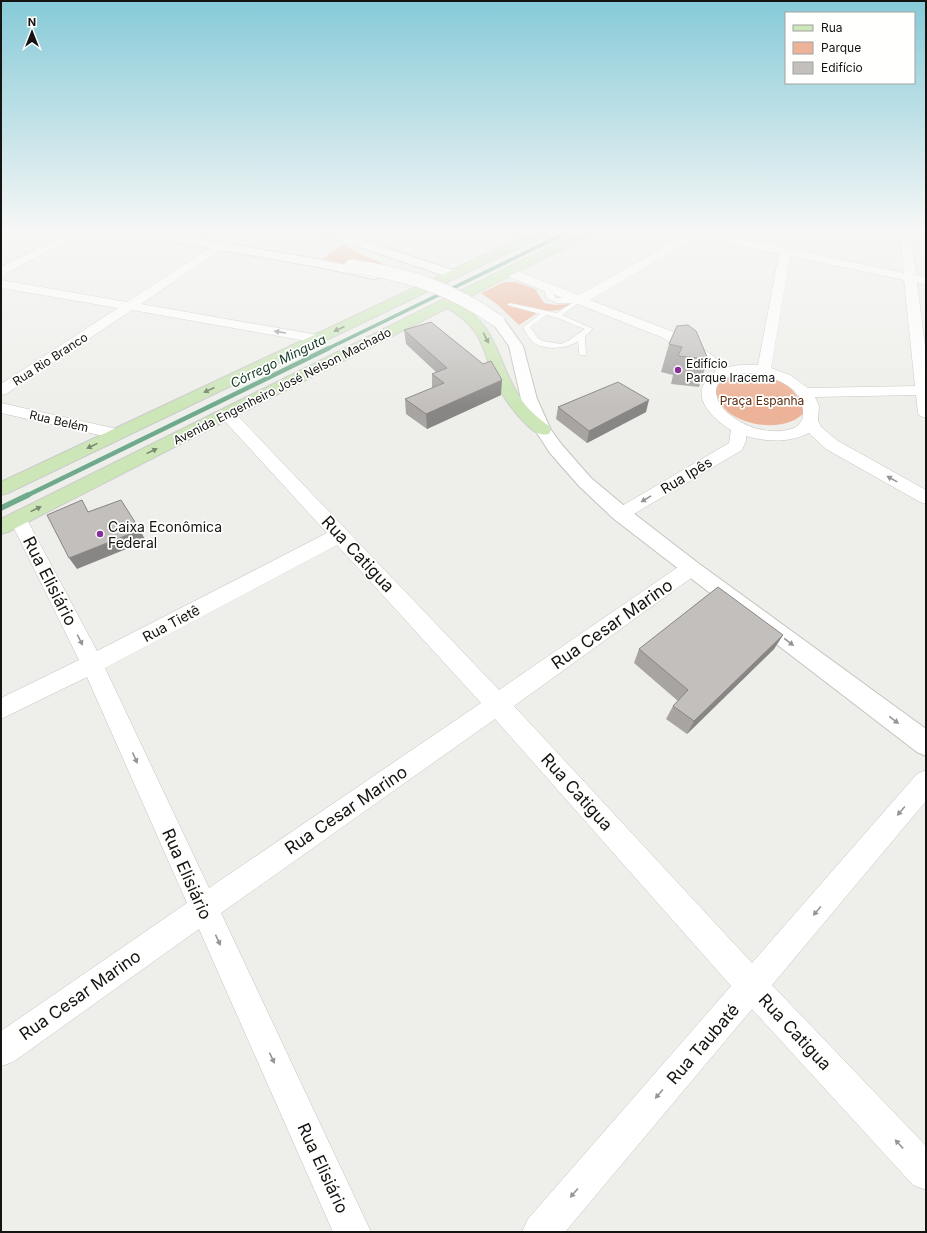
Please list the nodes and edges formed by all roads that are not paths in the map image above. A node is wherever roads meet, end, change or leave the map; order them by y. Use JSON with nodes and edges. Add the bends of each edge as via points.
{"nodes":[{"id":1,"x":43,"y":292,"type":"edge"},
{"id":2,"x":152,"y":292,"type":"edge"},
{"id":3,"x":418,"y":292,"type":"edge"},
{"id":4,"x":450,"y":292,"type":"edge"},
{"id":5,"x":464,"y":292,"type":"edge"},
{"id":6,"x":470,"y":292,"type":"edge"},
{"id":7,"x":557,"y":292,"type":"edge"},
{"id":8,"x":595,"y":292,"type":"edge"},
{"id":9,"x":778,"y":292,"type":"edge"},
{"id":10,"x":911,"y":292,"type":"edge"},
{"id":11,"x":580,"y":300,"type":"junction"},
{"id":12,"x":448,"y":303,"type":"junction"},
{"id":13,"x":510,"y":305,"type":"dead end"},
{"id":14,"x":129,"y":307,"type":"junction"},
{"id":15,"x":545,"y":313,"type":"junction"},
{"id":16,"x":558,"y":315,"type":"junction"},
{"id":17,"x":498,"y":321,"type":"junction"},
{"id":18,"x":378,"y":325,"type":"junction"},
{"id":19,"x":582,"y":335,"type":"junction"},
{"id":20,"x":318,"y":339,"type":"junction"},
{"id":21,"x":583,"y":354,"type":"dead end"},
{"id":22,"x":764,"y":370,"type":"junction"},
{"id":23,"x":725,"y":371,"type":"junction"},
{"id":24,"x":925,"y":390,"type":"edge"},
{"id":25,"x":1,"y":391,"type":"edge"},
{"id":26,"x":805,"y":393,"type":"junction"},
{"id":27,"x":1,"y":408,"type":"edge"},
{"id":28,"x":926,"y":413,"type":"edge"},
{"id":29,"x":227,"y":414,"type":"junction"},
{"id":30,"x":810,"y":422,"type":"junction"},
{"id":31,"x":739,"y":428,"type":"junction"},
{"id":32,"x":543,"y":430,"type":"junction"},
{"id":33,"x":117,"y":434,"type":"junction"},
{"id":34,"x":736,"y":446,"type":"junction"},
{"id":35,"x":832,"y":446,"type":"junction"},
{"id":36,"x":1,"y":490,"type":"edge"},
{"id":37,"x":926,"y":498,"type":"edge"},
{"id":38,"x":621,"y":514,"type":"junction"},
{"id":39,"x":9,"y":522,"type":"edge"},
{"id":40,"x":340,"y":535,"type":"junction"},
{"id":41,"x":691,"y":568,"type":"junction"},
{"id":42,"x":92,"y":664,"type":"junction"},
{"id":43,"x":498,"y":705,"type":"junction"},
{"id":44,"x":1,"y":709,"type":"edge"},
{"id":45,"x":926,"y":744,"type":"edge"},
{"id":46,"x":926,"y":782,"type":"edge"},
{"id":47,"x":203,"y":908,"type":"junction"},
{"id":48,"x":752,"y":986,"type":"junction"},
{"id":49,"x":1,"y":1050,"type":"edge"},
{"id":50,"x":926,"y":1172,"type":"edge"},
{"id":51,"x":352,"y":1232,"type":"edge"},
{"id":52,"x":541,"y":1232,"type":"edge"}],
"edges":[{"from":1,"to":14,"type":"street"},
{"from":2,"to":14,"type":"street","name":"Rua Rio Branco"},
{"from":3,"to":18,"type":"main road","name":"Avenida Engenheiro José Nelson Machado"},
{"from":4,"to":17,"type":"main road","bridge":true},
{"from":5,"to":17,"type":"main road","bridge":true,"via":[[479,300]]},
{"from":6,"to":12,"type":"main road","name":"Avenida Engenheiro José Nelson Machado"},
{"from":7,"to":11,"type":"street"},
{"from":8,"to":11,"type":"street"},
{"from":9,"to":22,"type":"street"},
{"from":10,"to":24,"type":"street"},
{"from":11,"to":16,"type":"lane"},
{"from":11,"to":23,"type":"street","via":[[678,340]]},
{"from":12,"to":18,"type":"main road","name":"Avenida Engenheiro José Nelson Machado"},
{"from":12,"to":32,"type":"main road","one_way":true,"via":[[463,310],[479,326],[517,406]]},
{"from":13,"to":15,"type":"lane"},
{"from":20,"to":14,"type":"street","one_way":true},
{"from":14,"to":25,"type":"street","name":"Rua Rio Branco"},
{"from":15,"to":16,"type":"lane"},
{"from":15,"to":19,"type":"lane","via":[[526,327],[535,340],[550,346],[561,346]]},
{"from":16,"to":19,"type":"lane","via":[[590,329]]},
{"from":17,"to":32,"type":"main road","via":[[516,346],[529,399]]},
{"from":18,"to":20,"type":"main road","name":"Avenida Engenheiro José Nelson Machado","one_way":true},
{"from":18,"to":29,"type":"main road","name":"Avenida Engenheiro José Nelson Machado"},
{"from":19,"to":21,"type":"lane"},
{"from":20,"to":33,"type":"main road","name":"Avenida Engenheiro José Nelson Machado","one_way":true},
{"from":22,"to":23,"type":"street"},
{"from":22,"to":26,"type":"street","via":[[788,380]]},
{"from":23,"to":31,"type":"street","via":[[718,375],[710,386],[709,398],[720,415]]},
{"from":24,"to":26,"type":"street"},
{"from":24,"to":28,"type":"street"},
{"from":26,"to":30,"type":"street","via":[[811,402]]},
{"from":27,"to":33,"type":"street","name":"Rua Belém"},
{"from":39,"to":29,"type":"main road","name":"Avenida Engenheiro José Nelson Machado","one_way":true},
{"from":29,"to":40,"type":"street","name":"Rua Catigua"},
{"from":30,"to":31,"type":"street","via":[[804,429],[782,435],[766,436]]},
{"from":30,"to":35,"type":"street"},
{"from":31,"to":34,"type":"street"},
{"from":32,"to":38,"type":"main road","via":[[585,482]]},
{"from":33,"to":36,"type":"main road","name":"Avenida Engenheiro José Nelson Machado","one_way":true},
{"from":34,"to":35,"type":"street","name":"Rua Ipês","via":[[754,441],[801,438]]},
{"from":34,"to":38,"type":"street","name":"Rua Ipês","one_way":true},
{"from":37,"to":35,"type":"street","one_way":true},
{"from":38,"to":41,"type":"main road"},
{"from":39,"to":42,"type":"street","name":"Rua Elisiário","one_way":true},
{"from":40,"to":42,"type":"street","name":"Rua Tietê"},
{"from":40,"to":43,"type":"street","name":"Rua Catigua"},
{"from":41,"to":43,"type":"street","name":"Rua Cesar Marino"},
{"from":41,"to":45,"type":"main road","one_way":true},
{"from":42,"to":44,"type":"street","name":"Rua Tietê"},
{"from":42,"to":47,"type":"street","name":"Rua Elisiário","one_way":true},
{"from":43,"to":47,"type":"street","name":"Rua Cesar Marino"},
{"from":43,"to":48,"type":"street","name":"Rua Catigua"},
{"from":46,"to":48,"type":"street","name":"Rua Taubaté","one_way":true},
{"from":47,"to":49,"type":"street","name":"Rua Cesar Marino"},
{"from":47,"to":51,"type":"street","name":"Rua Elisiário","one_way":true},
{"from":50,"to":48,"type":"street","name":"Rua Catigua","one_way":true},
{"from":48,"to":52,"type":"street","name":"Rua Taubaté","one_way":true}]}
